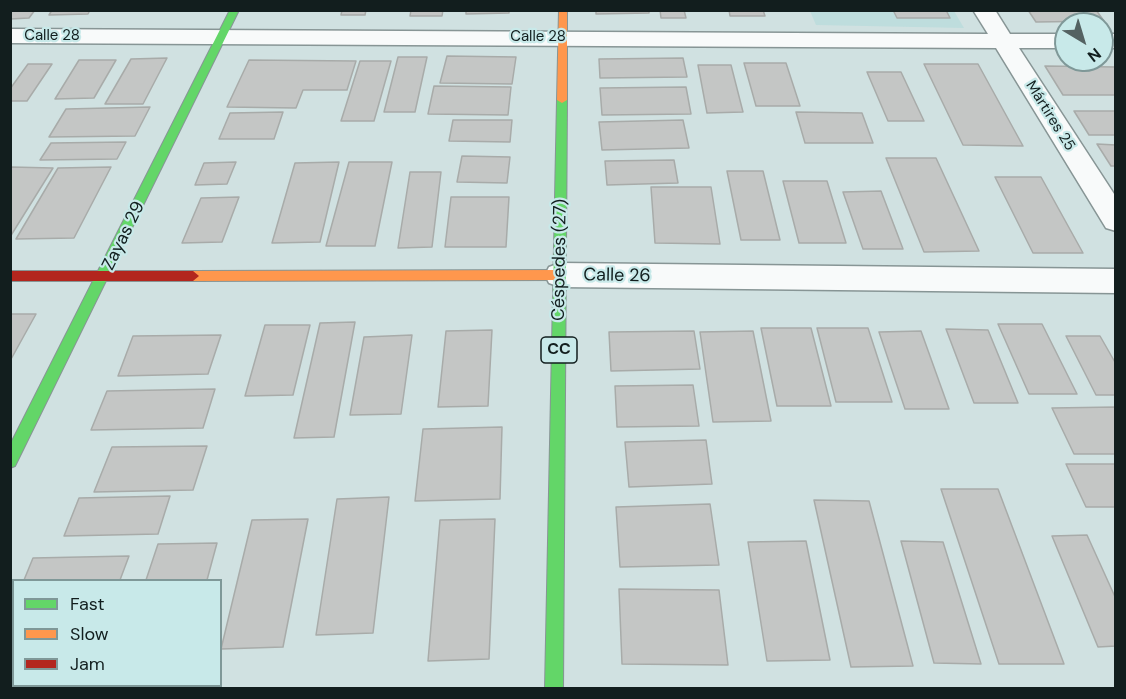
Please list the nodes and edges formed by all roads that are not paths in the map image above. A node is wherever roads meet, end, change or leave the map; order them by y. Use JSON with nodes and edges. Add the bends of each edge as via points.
{"nodes":[{"id":1,"x":235,"y":10,"type":"edge"},
{"id":2,"x":563,"y":10,"type":"edge"},
{"id":3,"x":984,"y":10,"type":"edge"},
{"id":4,"x":10,"y":36,"type":"edge"},
{"id":5,"x":222,"y":37,"type":"junction"},
{"id":6,"x":562,"y":37,"type":"junction"},
{"id":7,"x":1003,"y":40,"type":"junction"},
{"id":8,"x":1054,"y":41,"type":"edge"},
{"id":9,"x":1116,"y":221,"type":"edge"},
{"id":10,"x":560,"y":275,"type":"junction"},
{"id":11,"x":10,"y":276,"type":"edge"},
{"id":12,"x":104,"y":276,"type":"junction"},
{"id":13,"x":1116,"y":281,"type":"edge"},
{"id":14,"x":10,"y":461,"type":"edge"},
{"id":15,"x":554,"y":688,"type":"edge"}],
"edges":[{"from":1,"to":5,"type":"street","name":"Zayas 29"},
{"from":2,"to":6,"type":"street","name":"Céspedes (27)","number":"CC"},
{"from":3,"to":7,"type":"street","name":"Mártires 25"},
{"from":4,"to":5,"type":"street","name":"Calle 28"},
{"from":5,"to":6,"type":"street","name":"Calle 28"},
{"from":5,"to":12,"type":"street","name":"Zayas 29"},
{"from":6,"to":7,"type":"street","name":"Calle 28"},
{"from":6,"to":10,"type":"street","name":"Céspedes (27)","number":"CC"},
{"from":7,"to":8,"type":"street","name":"Calle 28"},
{"from":7,"to":9,"type":"street","name":"Mártires 25"},
{"from":10,"to":12,"type":"street","name":"Calle 26"},
{"from":10,"to":13,"type":"street","name":"Calle 26"},
{"from":10,"to":15,"type":"street","name":"Céspedes (27)","number":"CC"},
{"from":11,"to":12,"type":"street","name":"Calle 26"},
{"from":12,"to":14,"type":"street","name":"Zayas 29"}]}
